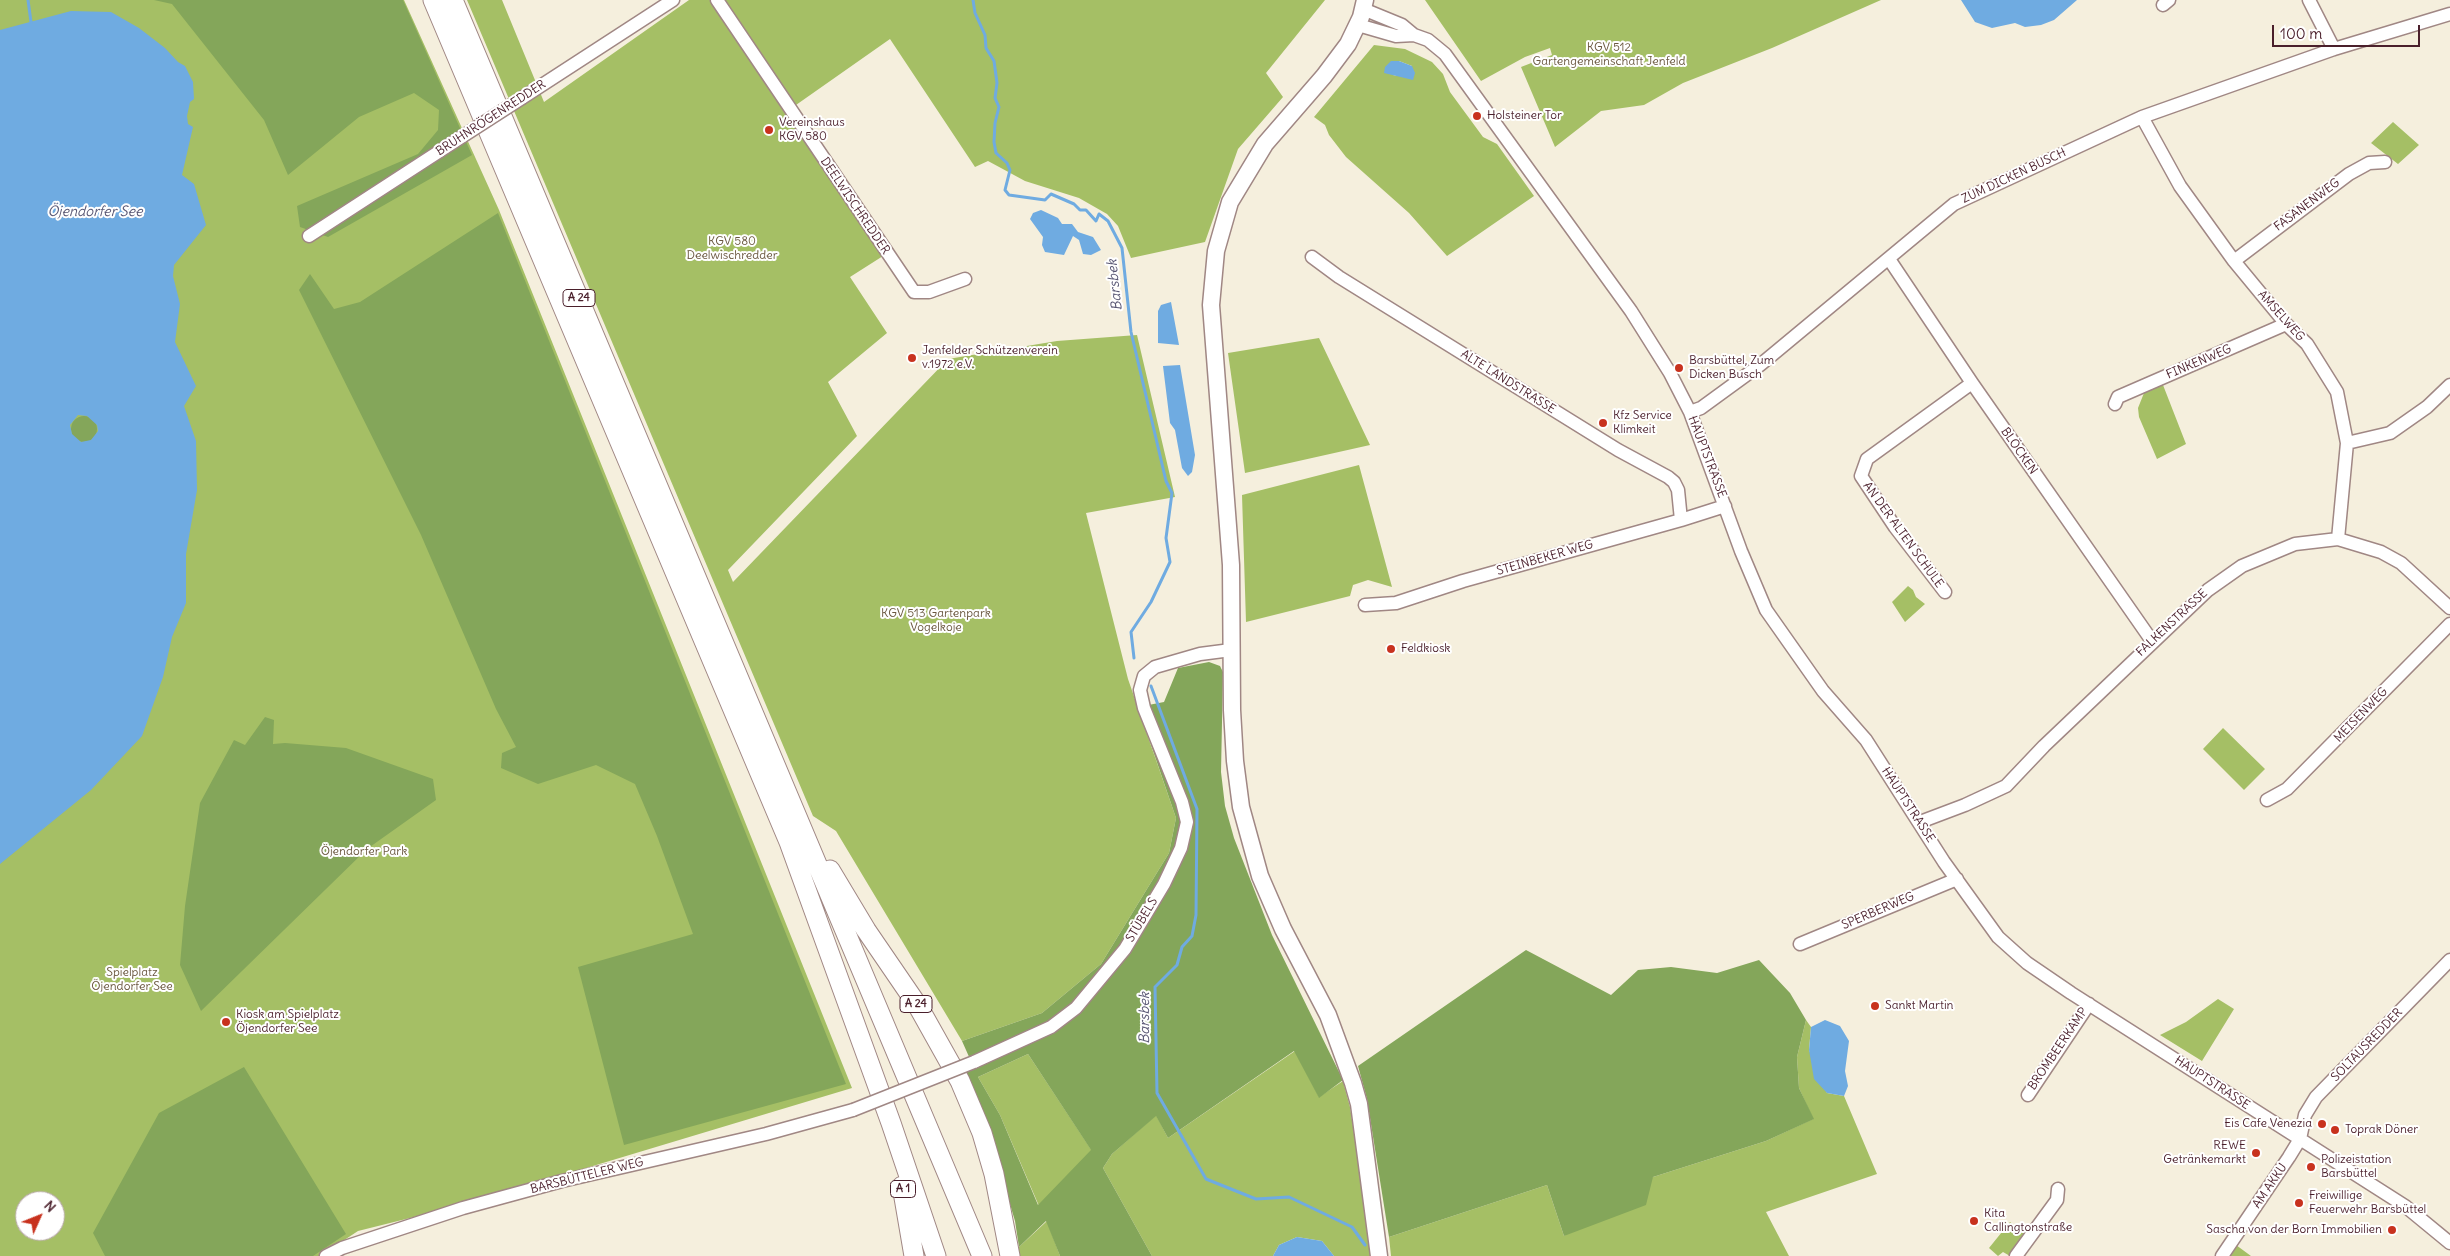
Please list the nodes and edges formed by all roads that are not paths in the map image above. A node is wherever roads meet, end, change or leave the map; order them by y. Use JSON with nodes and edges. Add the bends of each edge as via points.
{"nodes":[{"id":1,"x":433,"y":0,"type":"edge"},
{"id":2,"x":453,"y":0,"type":"edge"},
{"id":3,"x":673,"y":0,"type":"edge"},
{"id":4,"x":717,"y":0,"type":"edge"},
{"id":5,"x":2309,"y":0,"type":"edge"},
{"id":6,"x":1364,"y":4,"type":"edge"},
{"id":7,"x":2450,"y":14,"type":"edge"},
{"id":8,"x":1358,"y":25,"type":"junction"},
{"id":9,"x":1414,"y":35,"type":"junction"},
{"id":10,"x":2334,"y":49,"type":"junction"},
{"id":11,"x":2142,"y":117,"type":"junction"},
{"id":12,"x":2385,"y":162,"type":"dead end"},
{"id":13,"x":309,"y":236,"type":"dead end"},
{"id":14,"x":1312,"y":257,"type":"dead end"},
{"id":15,"x":1889,"y":259,"type":"junction"},
{"id":16,"x":2234,"y":260,"type":"junction"},
{"id":17,"x":965,"y":279,"type":"dead end"},
{"id":18,"x":2286,"y":324,"type":"junction"},
{"id":19,"x":1972,"y":383,"type":"junction"},
{"id":20,"x":2450,"y":386,"type":"edge"},
{"id":21,"x":2116,"y":404,"type":"dead end"},
{"id":22,"x":1690,"y":412,"type":"junction"},
{"id":23,"x":2346,"y":443,"type":"junction"},
{"id":24,"x":1725,"y":506,"type":"junction"},
{"id":25,"x":1681,"y":520,"type":"junction"},
{"id":26,"x":2338,"y":539,"type":"junction"},
{"id":27,"x":1945,"y":592,"type":"dead end"},
{"id":28,"x":1365,"y":605,"type":"dead end"},
{"id":29,"x":2450,"y":608,"type":"edge"},
{"id":30,"x":2450,"y":624,"type":"edge"},
{"id":31,"x":2152,"y":641,"type":"junction"},
{"id":32,"x":1231,"y":650,"type":"junction"},
{"id":33,"x":780,"y":778,"type":"junction"},
{"id":34,"x":2267,"y":800,"type":"dead end"},
{"id":35,"x":1920,"y":822,"type":"junction"},
{"id":36,"x":1957,"y":879,"type":"junction"},
{"id":37,"x":1800,"y":944,"type":"dead end"},
{"id":38,"x":2450,"y":960,"type":"edge"},
{"id":39,"x":2089,"y":1004,"type":"junction"},
{"id":40,"x":2028,"y":1095,"type":"dead end"},
{"id":41,"x":853,"y":1110,"type":"joint"},
{"id":42,"x":891,"y":1123,"type":"junction"},
{"id":43,"x":2300,"y":1139,"type":"junction"},
{"id":44,"x":2058,"y":1189,"type":"dead end"},
{"id":45,"x":2450,"y":1243,"type":"edge"},
{"id":46,"x":1010,"y":1252,"type":"edge"},
{"id":47,"x":326,"y":1256,"type":"edge"},
{"id":48,"x":914,"y":1256,"type":"edge"},
{"id":49,"x":936,"y":1256,"type":"edge"},
{"id":50,"x":982,"y":1256,"type":"edge"},
{"id":51,"x":1379,"y":1256,"type":"edge"},
{"id":52,"x":2016,"y":1256,"type":"edge"},
{"id":53,"x":2222,"y":1256,"type":"edge"}],
"edges":[{"from":1,"to":42,"type":"highway","number":"A 24","via":[[789,842]]},
{"from":2,"to":33,"type":"highway","number":"A 24"},
{"from":3,"to":13,"type":"street","name":"BRUHNRÖGENREDDER","bridge":true},
{"from":4,"to":17,"type":"street","name":"DEELWISCHREDDER","via":[[914,292],[929,292]]},
{"from":5,"to":10,"type":"street"},
{"from":6,"to":8,"type":"main road"},
{"from":6,"to":9,"type":"street","name":"HAUPTSTRASSE"},
{"from":7,"to":10,"type":"street","name":"ZUM DICKEN BUSCH"},
{"from":8,"to":9,"type":"street","via":[[1396,36]]},
{"from":8,"to":32,"type":"main road","via":[[1335,62],[1265,144],[1230,202],[1216,251],[1211,305],[1231,565]]},
{"from":9,"to":22,"type":"street","name":"HAUPTSTRASSE","via":[[1428,40],[1445,54],[1631,311]]},
{"from":10,"to":11,"type":"street","name":"ZUM DICKEN BUSCH"},
{"from":11,"to":15,"type":"street","name":"ZUM DICKEN BUSCH","via":[[1954,204]]},
{"from":11,"to":16,"type":"street","name":"AMSELWEG","via":[[2180,186]]},
{"from":12,"to":16,"type":"street","name":"FASANENWEG","via":[[2369,162],[2349,174]]},
{"from":14,"to":25,"type":"street","name":"ALTE LANDSTRASSE","via":[[1338,277],[1594,436],[1668,477],[1678,490]]},
{"from":15,"to":19,"type":"street","name":"BLÖCKEN"},
{"from":15,"to":22,"type":"street","name":"ZUM DICKEN BUSCH","via":[[1760,365],[1701,408]]},
{"from":16,"to":18,"type":"street","name":"AMSELWEG"},
{"from":18,"to":21,"type":"street","name":"FINKENWEG","via":[[2118,397]]},
{"from":18,"to":23,"type":"street","name":"AMSELWEG","via":[[2307,344],[2337,392]]},
{"from":19,"to":27,"type":"street","name":"AN DER ALTEN SCHULE","via":[[1867,459],[1861,476]]},
{"from":19,"to":31,"type":"street","name":"BLÖCKEN"},
{"from":20,"to":23,"type":"street","via":[[2390,433]]},
{"from":22,"to":24,"type":"street","name":"HAUPTSTRASSE"},
{"from":23,"to":26,"type":"street","name":"AMSELWEG"},
{"from":24,"to":25,"type":"street","name":"STEINBEKER WEG"},
{"from":24,"to":35,"type":"street","name":"HAUPTSTRASSE","via":[[1766,610],[1823,691],[1866,740]]},
{"from":25,"to":28,"type":"street","name":"STEINBEKER WEG","via":[[1396,603]]},
{"from":26,"to":29,"type":"street","name":"FALKENSTRASSE","via":[[2382,552],[2401,563]]},
{"from":26,"to":31,"type":"street","name":"FALKENSTRASSE","via":[[2295,544],[2242,566],[2208,590]]},
{"from":30,"to":34,"type":"street","name":"MEISENWEG","via":[[2287,789]]},
{"from":31,"to":35,"type":"street","name":"FALKENSTRASSE","via":[[2006,786]]},
{"from":32,"to":41,"type":"street","name":"STÜBELS","bridge":true,"via":[[1200,654],[1155,668],[1144,676],[1140,690],[1144,708],[1187,822],[1181,848],[1168,875],[1125,949],[1094,988],[1051,1027],[974,1062]]},
{"from":32,"to":51,"type":"main road","via":[[1235,760],[1248,835],[1269,899],[1328,1015],[1353,1083],[1359,1104]]},
{"from":33,"to":46,"type":"highway","number":"A 24","via":[[847,898],[918,1006],[960,1081],[982,1134]]},
{"from":33,"to":50,"type":"highway","number":"A 24"},
{"from":35,"to":36,"type":"street","name":"HAUPTSTRASSE"},
{"from":36,"to":37,"type":"street","name":"SPERBERWEG"},
{"from":36,"to":39,"type":"street","name":"HAUPTSTRASSE","via":[[1985,921],[2013,951]]},
{"from":38,"to":43,"type":"street","name":"SOLTAUSREDDER","via":[[2316,1097],[2306,1115]]},
{"from":39,"to":40,"type":"street","name":"BROMBEERKAMP"},
{"from":39,"to":43,"type":"street","name":"HAUPTSTRASSE"},
{"from":41,"to":47,"type":"street","name":"BARSBÜTTELER WEG","via":[[766,1134],[562,1180],[463,1208]]},
{"from":42,"to":48,"type":"highway","number":"A 1"},
{"from":42,"to":49,"type":"highway","number":"A 24"},
{"from":43,"to":45,"type":"street","name":"HAUPTSTRASSE","via":[[2405,1206]]},
{"from":43,"to":53,"type":"street","name":"AM AKKU"},
{"from":44,"to":52,"type":"street","via":[[2057,1200]]}]}
